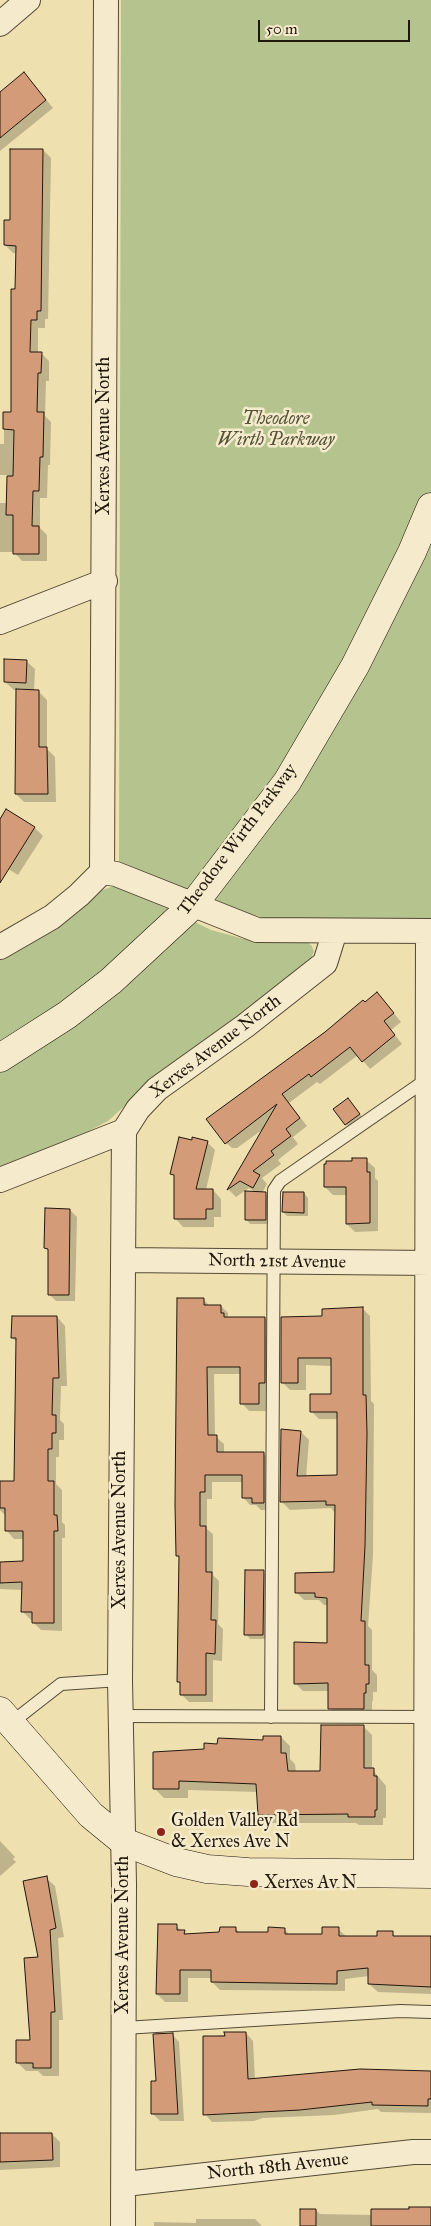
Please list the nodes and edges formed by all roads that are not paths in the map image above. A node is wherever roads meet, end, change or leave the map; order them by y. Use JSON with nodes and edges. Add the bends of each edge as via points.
{"nodes":[{"id":1,"x":28,"y":0,"type":"edge"},
{"id":2,"x":106,"y":0,"type":"edge"},
{"id":3,"x":0,"y":24,"type":"edge"},
{"id":4,"x":431,"y":507,"type":"edge"},
{"id":5,"x":105,"y":581,"type":"junction"},
{"id":6,"x":0,"y":622,"type":"edge"},
{"id":7,"x":102,"y":872,"type":"junction"},
{"id":8,"x":194,"y":905,"type":"junction"},
{"id":9,"x":335,"y":931,"type":"junction"},
{"id":10,"x":430,"y":931,"type":"edge"},
{"id":11,"x":0,"y":947,"type":"edge"},
{"id":12,"x":0,"y":1058,"type":"edge"},
{"id":13,"x":429,"y":1078,"type":"junction"},
{"id":14,"x":124,"y":1131,"type":"junction"},
{"id":15,"x":0,"y":1180,"type":"edge"},
{"id":16,"x":123,"y":1260,"type":"junction"},
{"id":17,"x":273,"y":1262,"type":"junction"},
{"id":18,"x":429,"y":1263,"type":"edge"},
{"id":19,"x":120,"y":1680,"type":"junction"},
{"id":20,"x":120,"y":1716,"type":"junction"},
{"id":21,"x":5,"y":1717,"type":"edge"},
{"id":22,"x":271,"y":1717,"type":"junction"},
{"id":23,"x":428,"y":1717,"type":"edge"},
{"id":24,"x":124,"y":1842,"type":"junction"},
{"id":25,"x":429,"y":1874,"type":"edge"},
{"id":26,"x":431,"y":2012,"type":"edge"},
{"id":27,"x":124,"y":2028,"type":"junction"},
{"id":28,"x":431,"y":2152,"type":"edge"},
{"id":29,"x":125,"y":2184,"type":"junction"},
{"id":30,"x":123,"y":2226,"type":"edge"}],
"edges":[{"from":1,"to":3,"type":"street"},
{"from":2,"to":5,"type":"street","name":"Xerxes Avenue North"},
{"from":4,"to":8,"type":"street","name":"Theodore Wirth Parkway","via":[[412,552],[354,666],[286,782]]},
{"from":5,"to":6,"type":"street"},
{"from":5,"to":7,"type":"street","name":"Xerxes Avenue North"},
{"from":7,"to":8,"type":"street","via":[[116,874]]},
{"from":7,"to":11,"type":"street","via":[[52,917]]},
{"from":8,"to":9,"type":"street","via":[[257,930]]},
{"from":8,"to":12,"type":"street","name":"Theodore Wirth Parkway","via":[[104,987]]},
{"from":9,"to":10,"type":"street"},
{"from":9,"to":14,"type":"street","name":"Xerxes Avenue North","via":[[325,962],[245,1026],[157,1089],[138,1108]]},
{"from":10,"to":13,"type":"street"},
{"from":13,"to":17,"type":"lane","via":[[280,1181],[274,1190]]},
{"from":13,"to":18,"type":"street"},
{"from":14,"to":15,"type":"street"},
{"from":14,"to":16,"type":"street","name":"Xerxes Avenue North"},
{"from":16,"to":17,"type":"street","name":"North 21st Avenue"},
{"from":16,"to":19,"type":"street","name":"Xerxes Avenue North"},
{"from":17,"to":18,"type":"street","name":"North 21st Avenue"},
{"from":17,"to":22,"type":"lane"},
{"from":18,"to":23,"type":"street"},
{"from":19,"to":20,"type":"street","name":"Xerxes Avenue North"},
{"from":19,"to":21,"type":"lane","via":[[61,1684]]},
{"from":20,"to":22,"type":"lane"},
{"from":20,"to":24,"type":"street","name":"Xerxes Avenue North"},
{"from":21,"to":24,"type":"street","via":[[91,1815]]},
{"from":22,"to":23,"type":"lane"},
{"from":23,"to":25,"type":"street"},
{"from":24,"to":25,"type":"street","via":[[176,1862],[207,1869]]},
{"from":24,"to":27,"type":"street","name":"Xerxes Avenue North"},
{"from":26,"to":27,"type":"lane","via":[[400,2011]]},
{"from":27,"to":29,"type":"street","name":"Xerxes Avenue North"},
{"from":28,"to":29,"type":"street","name":"North 18th Avenue"},
{"from":29,"to":30,"type":"street","name":"Xerxes Avenue North"}]}
